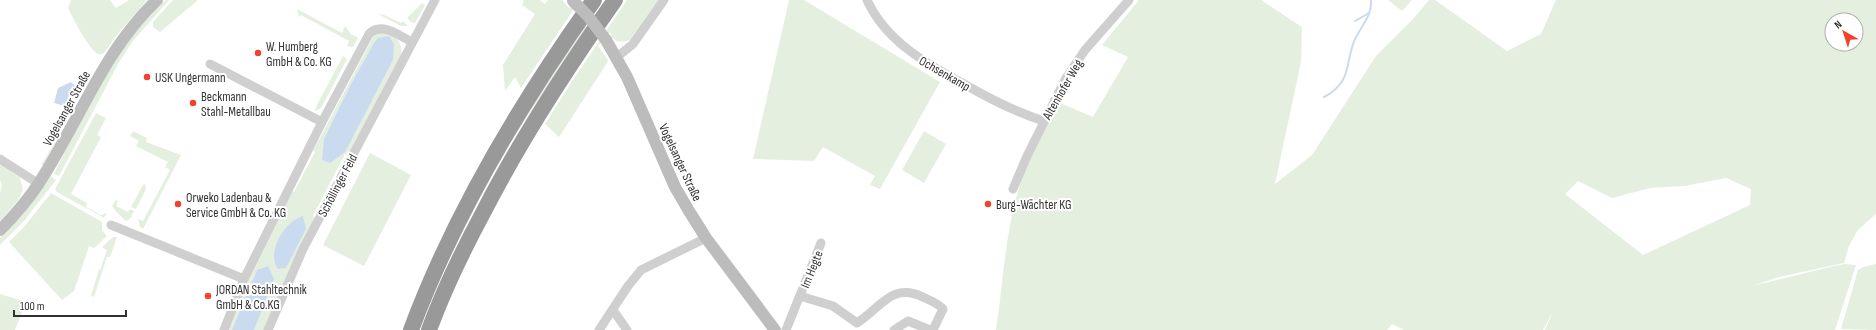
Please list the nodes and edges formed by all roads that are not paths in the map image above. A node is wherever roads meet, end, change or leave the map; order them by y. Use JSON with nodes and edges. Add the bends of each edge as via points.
{"nodes":[{"id":1,"x":157,"y":0,"type":"edge"},
{"id":2,"x":435,"y":0,"type":"edge"},
{"id":3,"x":573,"y":0,"type":"edge"},
{"id":4,"x":594,"y":0,"type":"edge"},
{"id":5,"x":615,"y":0,"type":"edge"},
{"id":6,"x":664,"y":0,"type":"edge"},
{"id":7,"x":867,"y":0,"type":"edge"},
{"id":8,"x":1128,"y":0,"type":"edge"},
{"id":9,"x":412,"y":42,"type":"junction"},
{"id":10,"x":617,"y":57,"type":"junction"},
{"id":11,"x":210,"y":64,"type":"dead end"},
{"id":12,"x":1044,"y":121,"type":"junction"},
{"id":13,"x":322,"y":122,"type":"junction"},
{"id":14,"x":0,"y":159,"type":"edge"},
{"id":15,"x":38,"y":184,"type":"junction"},
{"id":16,"x":1013,"y":189,"type":"dead end"},
{"id":17,"x":111,"y":225,"type":"dead end"},
{"id":18,"x":0,"y":230,"type":"edge"},
{"id":19,"x":706,"y":238,"type":"junction"},
{"id":20,"x":821,"y":243,"type":"dead end"},
{"id":21,"x":244,"y":279,"type":"junction"},
{"id":22,"x":800,"y":296,"type":"junction"},
{"id":23,"x":613,"y":310,"type":"junction"},
{"id":24,"x":224,"y":330,"type":"edge"},
{"id":25,"x":268,"y":330,"type":"edge"},
{"id":26,"x":411,"y":330,"type":"edge"},
{"id":27,"x":429,"y":330,"type":"edge"},
{"id":28,"x":599,"y":330,"type":"edge"},
{"id":29,"x":627,"y":330,"type":"edge"},
{"id":30,"x":776,"y":330,"type":"edge"},
{"id":31,"x":786,"y":330,"type":"edge"},
{"id":32,"x":894,"y":330,"type":"edge"},
{"id":33,"x":930,"y":330,"type":"edge"},
{"id":34,"x":934,"y":330,"type":"edge"}],
"edges":[{"from":1,"to":15,"type":"street","name":"Vogelsanger Straße","via":[[118,46]]},
{"from":2,"to":9,"type":"street","name":"Schöllinger Feld"},
{"from":3,"to":10,"type":"street","name":"Vogelsanger Straße","bridge":true,"via":[[588,16]]},
{"from":4,"to":26,"type":"highway","via":[[536,85],[494,154],[455,229]]},
{"from":5,"to":27,"type":"highway","via":[[551,93],[509,163],[468,242]]},
{"from":6,"to":10,"type":"street","via":[[634,44]]},
{"from":7,"to":12,"type":"street","name":"Ochsenkamp","via":[[886,29],[920,59],[992,100]]},
{"from":8,"to":12,"type":"street","name":"Altenhofer Weg","via":[[1085,50],[1066,78]]},
{"from":9,"to":13,"type":"street","via":[[384,28],[373,30]]},
{"from":9,"to":25,"type":"street","name":"Schöllinger Feld","via":[[303,249]]},
{"from":10,"to":19,"type":"street","name":"Vogelsanger Straße","via":[[675,187]]},
{"from":11,"to":13,"type":"street"},
{"from":12,"to":16,"type":"street","name":"Altenhofer Weg"},
{"from":13,"to":21,"type":"street"},
{"from":14,"to":15,"type":"street"},
{"from":15,"to":18,"type":"street","name":"Vogelsanger Straße"},
{"from":17,"to":21,"type":"street"},
{"from":19,"to":23,"type":"street","via":[[642,270]]},
{"from":19,"to":30,"type":"street","name":"Vogelsanger Straße"},
{"from":20,"to":22,"type":"street","name":"Im Hegte"},
{"from":21,"to":24,"type":"street"},
{"from":22,"to":31,"type":"street","name":"Im Hegte"},
{"from":22,"to":34,"type":"street","name":"Im Hegte","via":[[833,306],[858,323],[890,297],[913,292],[943,309]]},
{"from":23,"to":28,"type":"street"},
{"from":23,"to":29,"type":"street"},
{"from":32,"to":33,"type":"street","via":[[908,321]]}]}
